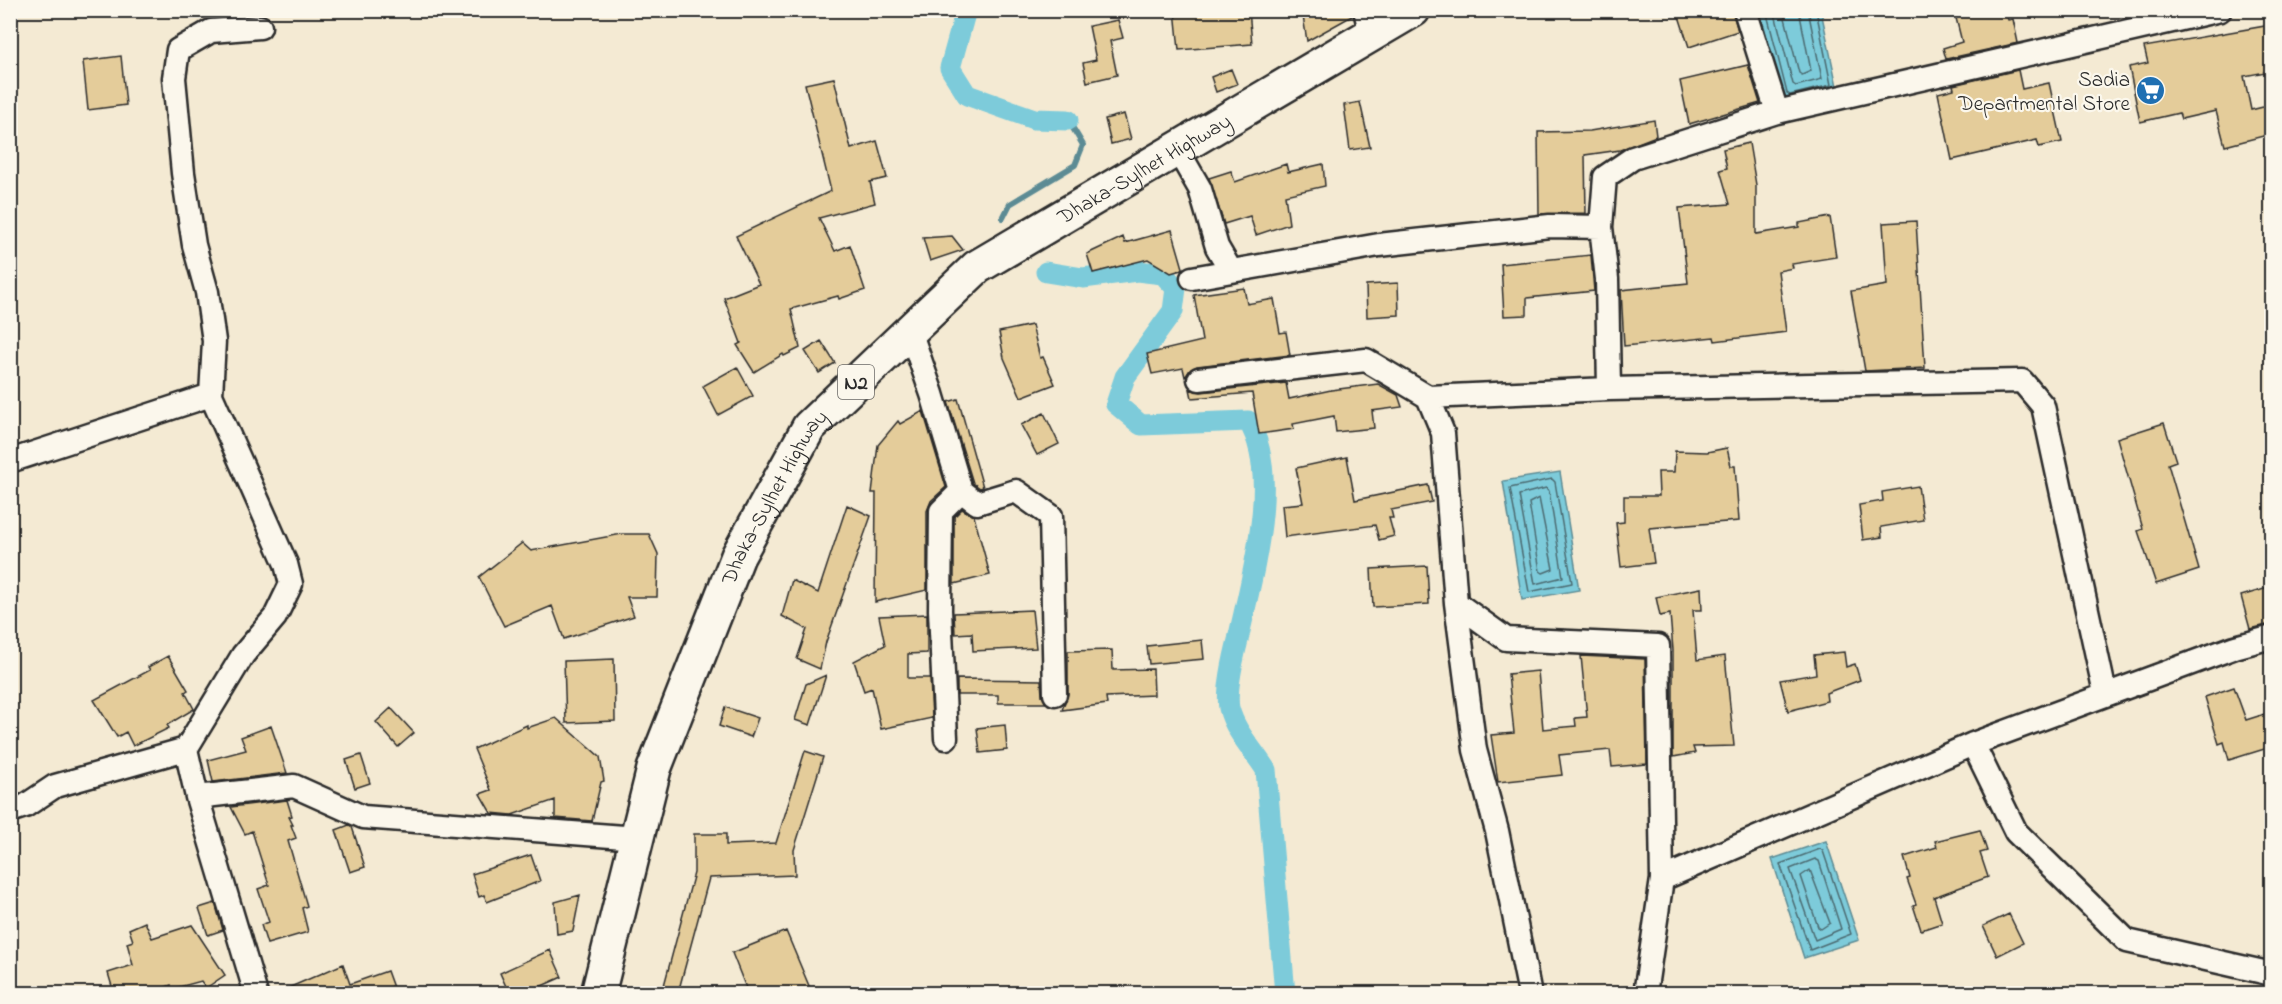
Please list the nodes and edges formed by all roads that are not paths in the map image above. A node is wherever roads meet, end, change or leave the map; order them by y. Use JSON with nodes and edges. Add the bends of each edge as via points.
{"nodes":[{"id":1,"x":1413,"y":10,"type":"edge"},
{"id":2,"x":1745,"y":10,"type":"edge"},
{"id":3,"x":2220,"y":10,"type":"edge"},
{"id":4,"x":1368,"y":23,"type":"edge"},
{"id":5,"x":260,"y":27,"type":"dead end"},
{"id":6,"x":1777,"y":112,"type":"junction"},
{"id":7,"x":1177,"y":148,"type":"junction"},
{"id":8,"x":1601,"y":227,"type":"junction"},
{"id":9,"x":1231,"y":271,"type":"junction"},
{"id":10,"x":1192,"y":278,"type":"dead end"},
{"id":11,"x":910,"y":331,"type":"junction"},
{"id":12,"x":1199,"y":380,"type":"dead end"},
{"id":13,"x":1609,"y":389,"type":"junction"},
{"id":14,"x":211,"y":395,"type":"junction"},
{"id":15,"x":1428,"y":397,"type":"junction"},
{"id":16,"x":10,"y":460,"type":"edge"},
{"id":17,"x":962,"y":491,"type":"junction"},
{"id":18,"x":1456,"y":603,"type":"junction"},
{"id":19,"x":2271,"y":637,"type":"edge"},
{"id":20,"x":2105,"y":693,"type":"junction"},
{"id":21,"x":1055,"y":694,"type":"dead end"},
{"id":22,"x":946,"y":738,"type":"dead end"},
{"id":23,"x":1973,"y":744,"type":"junction"},
{"id":24,"x":186,"y":749,"type":"junction"},
{"id":25,"x":197,"y":797,"type":"junction"},
{"id":26,"x":10,"y":811,"type":"edge"},
{"id":27,"x":637,"y":838,"type":"junction"},
{"id":28,"x":1662,"y":879,"type":"junction"},
{"id":29,"x":2271,"y":974,"type":"edge"},
{"id":30,"x":256,"y":993,"type":"edge"},
{"id":31,"x":598,"y":993,"type":"edge"},
{"id":32,"x":1530,"y":993,"type":"edge"},
{"id":33,"x":1645,"y":993,"type":"edge"}],
"edges":[{"from":1,"to":4,"type":"highway","name":"Dhaka-Sylhet Highway","number":"N2"},
{"from":2,"to":6,"type":"street"},
{"from":3,"to":6,"type":"street"},
{"from":4,"to":7,"type":"highway","name":"Dhaka-Sylhet Highway","number":"N2"},
{"from":5,"to":14,"type":"street","via":[[211,31],[178,50],[174,78],[183,173],[214,341]]},
{"from":6,"to":8,"type":"street","via":[[1634,158],[1605,177]]},
{"from":7,"to":9,"type":"street","via":[[1200,189],[1217,247]]},
{"from":7,"to":11,"type":"highway","name":"Dhaka-Sylhet Highway","number":"N2","via":[[977,267]]},
{"from":8,"to":9,"type":"street","via":[[1550,226],[1378,245]]},
{"from":8,"to":13,"type":"street","via":[[1607,279]]},
{"from":9,"to":10,"type":"street"},
{"from":11,"to":17,"type":"street"},
{"from":11,"to":27,"type":"highway","name":"Dhaka-Sylhet Highway","number":"N2","via":[[809,427],[738,556],[654,769]]},
{"from":12,"to":15,"type":"street","via":[[1366,360]]},
{"from":13,"to":15,"type":"street"},
{"from":13,"to":20,"type":"street","via":[[2022,381],[2043,406]]},
{"from":14,"to":16,"type":"street"},
{"from":14,"to":24,"type":"street","via":[[286,564],[291,584],[275,617],[243,655]]},
{"from":15,"to":18,"type":"street","via":[[1443,433]]},
{"from":17,"to":21,"type":"street","via":[[976,503],[1016,491],[1051,516]]},
{"from":17,"to":22,"type":"street","via":[[941,511],[940,610]]},
{"from":18,"to":28,"type":"street","via":[[1506,639],[1658,646]]},
{"from":18,"to":32,"type":"street","via":[[1475,750],[1497,831]]},
{"from":19,"to":20,"type":"street"},
{"from":20,"to":23,"type":"street"},
{"from":23,"to":28,"type":"street"},
{"from":23,"to":29,"type":"street","via":[[2016,832],[2127,941]]},
{"from":24,"to":25,"type":"street"},
{"from":24,"to":26,"type":"street","via":[[55,786]]},
{"from":25,"to":27,"type":"street","via":[[294,786],[363,817]]},
{"from":25,"to":30,"type":"street"},
{"from":27,"to":31,"type":"highway","name":"Dhaka-Sylhet Highway","number":"N2"},
{"from":28,"to":33,"type":"street"}]}
